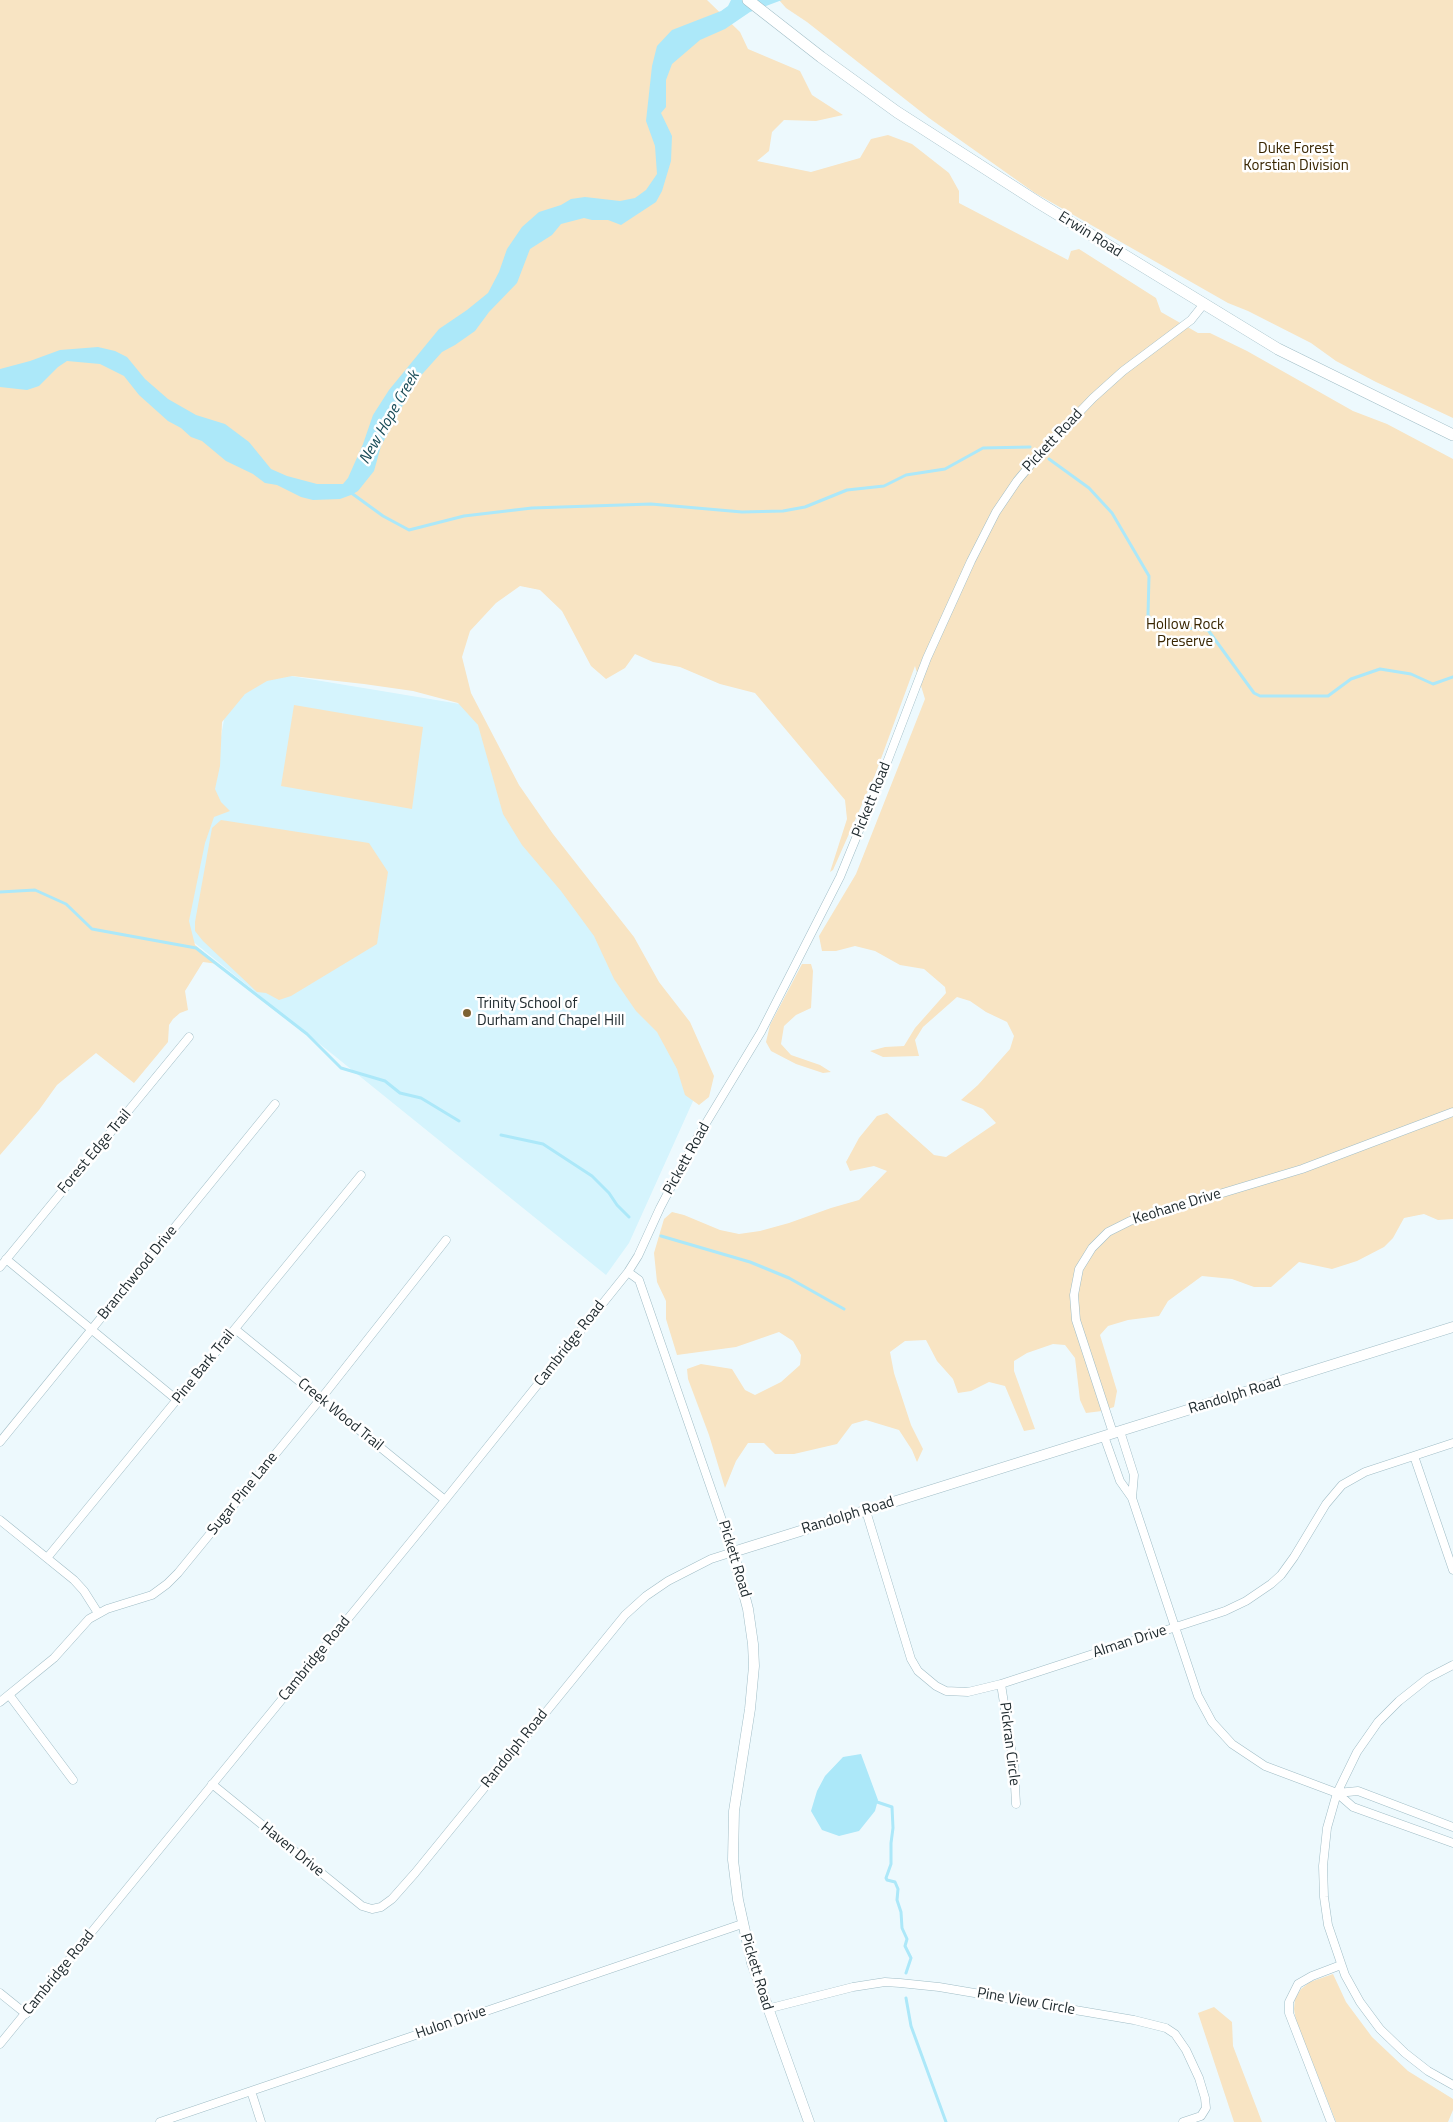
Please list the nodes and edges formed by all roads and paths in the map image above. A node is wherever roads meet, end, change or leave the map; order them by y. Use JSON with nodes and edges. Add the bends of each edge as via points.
{"nodes":[{"id":1,"x":748,"y":0,"type":"edge"},
{"id":2,"x":1204,"y":305,"type":"junction"},
{"id":3,"x":1453,"y":435,"type":"edge"},
{"id":4,"x":189,"y":1037,"type":"dead end"},
{"id":5,"x":275,"y":1104,"type":"dead end"},
{"id":6,"x":1453,"y":1112,"type":"edge"},
{"id":7,"x":361,"y":1175,"type":"dead end"},
{"id":8,"x":446,"y":1240,"type":"dead end"},
{"id":9,"x":6,"y":1260,"type":"junction"},
{"id":10,"x":0,"y":1267,"type":"edge"},
{"id":11,"x":628,"y":1272,"type":"junction"},
{"id":12,"x":1453,"y":1327,"type":"edge"},
{"id":13,"x":235,"y":1329,"type":"junction"},
{"id":14,"x":91,"y":1330,"type":"junction"},
{"id":15,"x":321,"y":1399,"type":"junction"},
{"id":16,"x":177,"y":1400,"type":"junction"},
{"id":17,"x":1112,"y":1434,"type":"junction"},
{"id":18,"x":0,"y":1442,"type":"edge"},
{"id":19,"x":1453,"y":1444,"type":"edge"},
{"id":20,"x":1414,"y":1456,"type":"junction"},
{"id":21,"x":1132,"y":1498,"type":"junction"},
{"id":22,"x":445,"y":1500,"type":"junction"},
{"id":23,"x":866,"y":1511,"type":"junction"},
{"id":24,"x":0,"y":1520,"type":"edge"},
{"id":25,"x":733,"y":1552,"type":"junction"},
{"id":26,"x":48,"y":1558,"type":"junction"},
{"id":27,"x":1453,"y":1570,"type":"edge"},
{"id":28,"x":98,"y":1613,"type":"junction"},
{"id":29,"x":1176,"y":1627,"type":"junction"},
{"id":30,"x":1453,"y":1665,"type":"edge"},
{"id":31,"x":1001,"y":1684,"type":"junction"},
{"id":32,"x":10,"y":1696,"type":"junction"},
{"id":33,"x":0,"y":1702,"type":"edge"},
{"id":34,"x":73,"y":1780,"type":"dead end"},
{"id":35,"x":212,"y":1784,"type":"junction"},
{"id":36,"x":1337,"y":1793,"type":"junction"},
{"id":37,"x":1016,"y":1804,"type":"dead end"},
{"id":38,"x":1453,"y":1827,"type":"edge"},
{"id":39,"x":1453,"y":1843,"type":"edge"},
{"id":40,"x":375,"y":1909,"type":"joint"},
{"id":41,"x":742,"y":1924,"type":"junction"},
{"id":42,"x":1341,"y":1965,"type":"junction"},
{"id":43,"x":0,"y":1993,"type":"edge"},
{"id":44,"x":767,"y":2008,"type":"junction"},
{"id":45,"x":26,"y":2014,"type":"junction"},
{"id":46,"x":0,"y":2044,"type":"edge"},
{"id":47,"x":1453,"y":2085,"type":"edge"},
{"id":48,"x":251,"y":2092,"type":"junction"},
{"id":49,"x":160,"y":2122,"type":"edge"},
{"id":50,"x":261,"y":2122,"type":"edge"},
{"id":51,"x":809,"y":2122,"type":"edge"},
{"id":52,"x":1184,"y":2122,"type":"edge"},
{"id":53,"x":1331,"y":2122,"type":"edge"}],
"edges":[{"from":1,"to":2,"type":"main road","name":"Erwin Road","via":[[821,58],[938,140]]},
{"from":2,"to":3,"type":"main road","name":"Erwin Road","via":[[1278,349]]},
{"from":2,"to":11,"type":"street","name":"Pickett Road","via":[[1191,320],[1123,371],[1087,404],[1042,451],[996,512],[927,658],[840,877],[761,1032],[694,1144]]},
{"from":4,"to":9,"type":"street","name":"Forest Edge Trail"},
{"from":5,"to":14,"type":"street","name":"Branchwood Drive"},
{"from":6,"to":17,"type":"street","name":"Keohane Drive","via":[[1302,1169],[1130,1221],[1108,1232],[1078,1269],[1074,1295],[1076,1320]]},
{"from":7,"to":13,"type":"street","name":"Pine Bark Trail"},
{"from":8,"to":15,"type":"street","name":"Sugar Pine Lane"},
{"from":9,"to":10,"type":"street","name":"Forest Edge Trail"},
{"from":9,"to":14,"type":"street"},
{"from":11,"to":22,"type":"street","name":"Cambridge Road"},
{"from":11,"to":25,"type":"street","name":"Pickett Road","via":[[639,1280]]},
{"from":12,"to":17,"type":"street","name":"Randolph Road"},
{"from":13,"to":15,"type":"street","name":"Creek Wood Trail"},
{"from":13,"to":16,"type":"street","name":"Pine Bark Trail"},
{"from":14,"to":16,"type":"street"},
{"from":14,"to":18,"type":"street","name":"Branchwood Drive"},
{"from":15,"to":22,"type":"street","name":"Creek Wood Trail"},
{"from":15,"to":28,"type":"street","name":"Sugar Pine Lane","via":[[168,1584],[152,1595]]},
{"from":16,"to":26,"type":"street","name":"Pine Bark Trail"},
{"from":17,"to":21,"type":"street","name":"Keohane Drive","via":[[1120,1481]]},
{"from":17,"to":21,"type":"street","name":"Keohane Drive","via":[[1134,1475]]},
{"from":17,"to":23,"type":"street","name":"Randolph Road"},
{"from":19,"to":20,"type":"street","name":"Alman Drive"},
{"from":20,"to":27,"type":"street"},
{"from":20,"to":29,"type":"street","name":"Alman Drive","via":[[1365,1472],[1342,1485],[1326,1504],[1288,1566],[1256,1595],[1225,1611]]},
{"from":21,"to":29,"type":"street","name":"Keohane Drive"},
{"from":22,"to":35,"type":"street","name":"Cambridge Road"},
{"from":23,"to":25,"type":"street","name":"Randolph Road"},
{"from":23,"to":31,"type":"street","name":"Alman Drive","via":[[904,1642],[918,1671],[946,1691],[968,1692]]},
{"from":24,"to":26,"type":"street"},
{"from":25,"to":40,"type":"street","name":"Randolph Road","via":[[668,1581],[626,1615],[398,1892],[387,1904]]},
{"from":25,"to":41,"type":"street","name":"Pickett Road","via":[[748,1608],[754,1659],[750,1709],[733,1819],[733,1860]]},
{"from":26,"to":28,"type":"street","via":[[84,1591]]},
{"from":28,"to":32,"type":"street","name":"Sugar Pine Lane","via":[[82,1625],[54,1658]]},
{"from":29,"to":31,"type":"street","name":"Alman Drive"},
{"from":29,"to":36,"type":"street","name":"Keohane Drive","via":[[1198,1696],[1212,1722],[1232,1744],[1265,1766]]},
{"from":30,"to":36,"type":"street","via":[[1428,1678],[1378,1722],[1357,1752]]},
{"from":31,"to":37,"type":"street","name":"Pickran Circle","via":[[1014,1767]]},
{"from":32,"to":33,"type":"street","name":"Sugar Pine Lane"},
{"from":32,"to":34,"type":"street"},
{"from":35,"to":40,"type":"street","name":"Haven Drive","via":[[341,1890],[362,1906]]},
{"from":35,"to":45,"type":"street","name":"Cambridge Road"},
{"from":36,"to":38,"type":"street","name":"Keohane Drive","via":[[1358,1791]]},
{"from":36,"to":39,"type":"street","name":"Keohane Drive","via":[[1353,1807]]},
{"from":36,"to":42,"type":"street","via":[[1327,1828],[1323,1866],[1328,1925]]},
{"from":41,"to":44,"type":"street","name":"Pickett Road"},
{"from":41,"to":48,"type":"street","name":"Hulon Drive"},
{"from":42,"to":47,"type":"street","via":[[1360,2002],[1380,2029],[1428,2071]]},
{"from":42,"to":53,"type":"street","via":[[1298,1984],[1289,2002],[1289,2013]]},
{"from":43,"to":45,"type":"street"},
{"from":44,"to":51,"type":"street","name":"Pickett Road"},
{"from":44,"to":52,"type":"street","name":"Pine View Circle","via":[[853,1987],[900,1982],[1158,2026],[1174,2034],[1181,2042],[1206,2098],[1206,2108],[1201,2116]]},
{"from":45,"to":46,"type":"street","name":"Cambridge Road"},
{"from":48,"to":49,"type":"street","name":"Hulon Drive"},
{"from":48,"to":50,"type":"street"}]}
